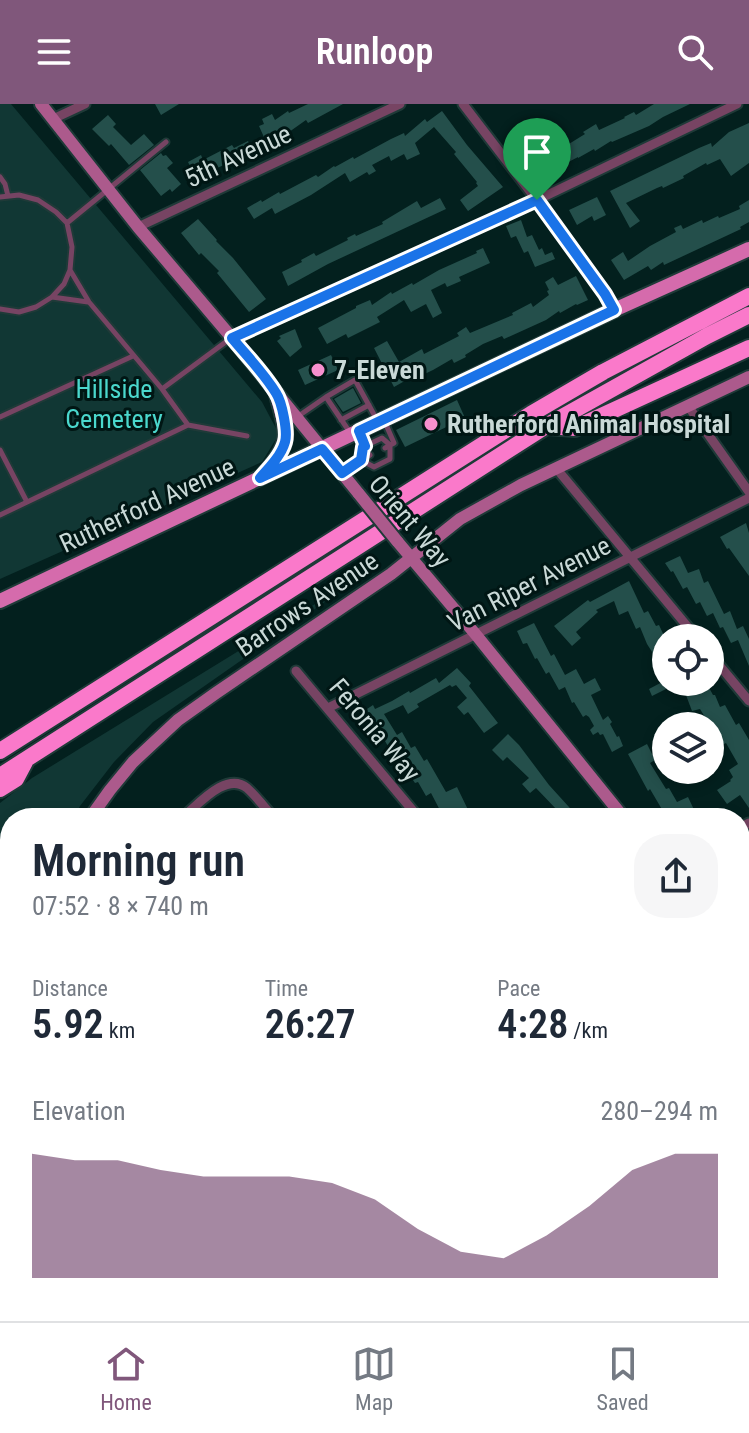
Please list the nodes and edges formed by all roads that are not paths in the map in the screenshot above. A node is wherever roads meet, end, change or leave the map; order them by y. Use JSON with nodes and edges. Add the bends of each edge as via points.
{"nodes":[{"id":1,"x":41,"y":104,"type":"edge"},
{"id":2,"x":85,"y":104,"type":"edge"},
{"id":3,"x":400,"y":104,"type":"edge"},
{"id":4,"x":463,"y":104,"type":"edge"},
{"id":5,"x":737,"y":104,"type":"edge"},
{"id":6,"x":53,"y":119,"type":"junction"},
{"id":7,"x":166,"y":142,"type":"dead end"},
{"id":8,"x":0,"y":177,"type":"edge"},
{"id":9,"x":109,"y":188,"type":"junction"},
{"id":10,"x":8,"y":196,"type":"junction"},
{"id":11,"x":0,"y":197,"type":"edge"},
{"id":12,"x":537,"y":200,"type":"junction"},
{"id":13,"x":67,"y":223,"type":"junction"},
{"id":14,"x":138,"y":227,"type":"junction"},
{"id":15,"x":749,"y":249,"type":"edge"},
{"id":16,"x":70,"y":270,"type":"junction"},
{"id":17,"x":749,"y":296,"type":"edge"},
{"id":18,"x":52,"y":297,"type":"junction"},
{"id":19,"x":89,"y":302,"type":"junction"},
{"id":20,"x":0,"y":309,"type":"edge"},
{"id":21,"x":614,"y":310,"type":"junction"},
{"id":22,"x":749,"y":315,"type":"edge"},
{"id":23,"x":232,"y":338,"type":"junction"},
{"id":24,"x":749,"y":348,"type":"edge"},
{"id":25,"x":134,"y":356,"type":"junction"},
{"id":26,"x":749,"y":377,"type":"edge"},
{"id":27,"x":162,"y":389,"type":"junction"},
{"id":28,"x":277,"y":395,"type":"junction"},
{"id":29,"x":326,"y":397,"type":"junction"},
{"id":30,"x":369,"y":405,"type":"junction"},
{"id":31,"x":688,"y":406,"type":"junction"},
{"id":32,"x":0,"y":417,"type":"edge"},
{"id":33,"x":296,"y":418,"type":"junction"},
{"id":34,"x":341,"y":420,"type":"junction"},
{"id":35,"x":381,"y":421,"type":"junction"},
{"id":36,"x":188,"y":425,"type":"junction"},
{"id":37,"x":546,"y":426,"type":"junction"},
{"id":38,"x":355,"y":433,"type":"junction"},
{"id":39,"x":247,"y":436,"type":"dead end"},
{"id":40,"x":365,"y":446,"type":"junction"},
{"id":41,"x":388,"y":446,"type":"junction"},
{"id":42,"x":322,"y":449,"type":"junction"},
{"id":43,"x":0,"y":450,"type":"edge"},
{"id":44,"x":370,"y":455,"type":"dead end"},
{"id":45,"x":361,"y":460,"type":"junction"},
{"id":46,"x":556,"y":468,"type":"junction"},
{"id":47,"x":342,"y":473,"type":"junction"},
{"id":48,"x":260,"y":478,"type":"junction"},
{"id":49,"x":749,"y":498,"type":"edge"},
{"id":50,"x":27,"y":502,"type":"junction"},
{"id":51,"x":0,"y":515,"type":"edge"},
{"id":52,"x":631,"y":557,"type":"junction"},
{"id":53,"x":411,"y":558,"type":"junction"},
{"id":54,"x":0,"y":601,"type":"edge"},
{"id":55,"x":686,"y":624,"type":"edge"},
{"id":56,"x":477,"y":636,"type":"junction"},
{"id":57,"x":296,"y":671,"type":"dead end"},
{"id":58,"x":724,"y":671,"type":"edge"},
{"id":59,"x":749,"y":701,"type":"edge"},
{"id":60,"x":328,"y":708,"type":"junction"},
{"id":61,"x":0,"y":751,"type":"edge"},
{"id":62,"x":27,"y":758,"type":"junction"},
{"id":63,"x":0,"y":776,"type":"edge"},
{"id":64,"x":0,"y":789,"type":"edge"},
{"id":65,"x":97,"y":808,"type":"edge"},
{"id":66,"x":194,"y":808,"type":"edge"},
{"id":67,"x":265,"y":808,"type":"edge"},
{"id":68,"x":411,"y":808,"type":"edge"},
{"id":69,"x":615,"y":808,"type":"edge"}],
"edges":[{"from":1,"to":6,"type":"street","name":"Orient Way"},
{"from":2,"to":6,"type":"street"},
{"from":3,"to":14,"type":"street","name":"5th Avenue"},
{"from":4,"to":12,"type":"street"},
{"from":5,"to":12,"type":"street"},
{"from":6,"to":9,"type":"street","name":"Orient Way"},
{"from":7,"to":9,"type":"lane"},
{"from":8,"to":10,"type":"lane"},
{"from":9,"to":13,"type":"lane"},
{"from":9,"to":14,"type":"street","name":"Orient Way"},
{"from":10,"to":11,"type":"lane"},
{"from":10,"to":13,"type":"lane","via":[[38,200]]},
{"from":12,"to":21,"type":"street"},
{"from":12,"to":23,"type":"street"},
{"from":13,"to":16,"type":"lane"},
{"from":14,"to":23,"type":"street","name":"Orient Way"},
{"from":15,"to":21,"type":"main road","name":"Rutherford Avenue"},
{"from":16,"to":18,"type":"lane"},
{"from":16,"to":19,"type":"lane"},
{"from":17,"to":61,"type":"highway","via":[[518,422]]},
{"from":18,"to":19,"type":"lane"},
{"from":18,"to":20,"type":"lane","via":[[19,312]]},
{"from":19,"to":25,"type":"lane"},
{"from":21,"to":35,"type":"main road","name":"Rutherford Avenue"},
{"from":22,"to":37,"type":"highway"},
{"from":23,"to":27,"type":"lane"},
{"from":23,"to":28,"type":"street","name":"Orient Way"},
{"from":24,"to":37,"type":"highway","via":[[575,428]]},
{"from":25,"to":27,"type":"lane"},
{"from":25,"to":32,"type":"lane"},
{"from":26,"to":31,"type":"street","name":"Barrows Avenue"},
{"from":27,"to":36,"type":"lane"},
{"from":28,"to":33,"type":"street","name":"Orient Way"},
{"from":28,"to":48,"type":"main road","via":[[286,440]]},
{"from":29,"to":30,"type":"lane","via":[[355,380]]},
{"from":29,"to":33,"type":"lane"},
{"from":29,"to":34,"type":"lane"},
{"from":30,"to":34,"type":"lane"},
{"from":30,"to":35,"type":"lane"},
{"from":31,"to":46,"type":"street","name":"Barrows Avenue"},
{"from":31,"to":49,"type":"street"},
{"from":33,"to":42,"type":"street","name":"Orient Way"},
{"from":34,"to":38,"type":"lane"},
{"from":35,"to":38,"type":"main road","name":"Rutherford Avenue"},
{"from":35,"to":41,"type":"lane","via":[[394,443]]},
{"from":36,"to":39,"type":"lane"},
{"from":36,"to":50,"type":"lane"},
{"from":37,"to":62,"type":"highway"},
{"from":38,"to":40,"type":"lane"},
{"from":38,"to":42,"type":"main road","name":"Rutherford Avenue"},
{"from":40,"to":41,"type":"lane","via":[[382,438]]},
{"from":40,"to":45,"type":"lane"},
{"from":41,"to":45,"type":"lane","via":[[390,459],[374,467]]},
{"from":42,"to":47,"type":"street","name":"Orient Way"},
{"from":42,"to":48,"type":"main road","name":"Rutherford Avenue"},
{"from":43,"to":50,"type":"lane"},
{"from":44,"to":45,"type":"lane"},
{"from":45,"to":47,"type":"lane"},
{"from":46,"to":52,"type":"street"},
{"from":46,"to":53,"type":"street","name":"Barrows Avenue","via":[[460,519]]},
{"from":47,"to":53,"type":"street","name":"Orient Way","bridge":true},
{"from":48,"to":54,"type":"main road","name":"Rutherford Avenue"},
{"from":49,"to":52,"type":"street","name":"Van Riper Avenue"},
{"from":50,"to":51,"type":"lane"},
{"from":52,"to":55,"type":"street"},
{"from":52,"to":56,"type":"street","name":"Van Riper Avenue"},
{"from":53,"to":56,"type":"street","name":"Orient Way"},
{"from":53,"to":65,"type":"street","name":"Barrows Avenue","via":[[178,720],[133,762]]},
{"from":56,"to":60,"type":"street","name":"Van Riper Avenue"},
{"from":56,"to":69,"type":"street","name":"Orient Way"},
{"from":57,"to":60,"type":"street","name":"Feronia Way"},
{"from":58,"to":59,"type":"street"},
{"from":60,"to":68,"type":"street","name":"Feronia Way"},
{"from":62,"to":63,"type":"highway"},
{"from":62,"to":64,"type":"highway","via":[[16,779]]},
{"from":66,"to":67,"type":"street","via":[[222,785],[236,783]]}]}
